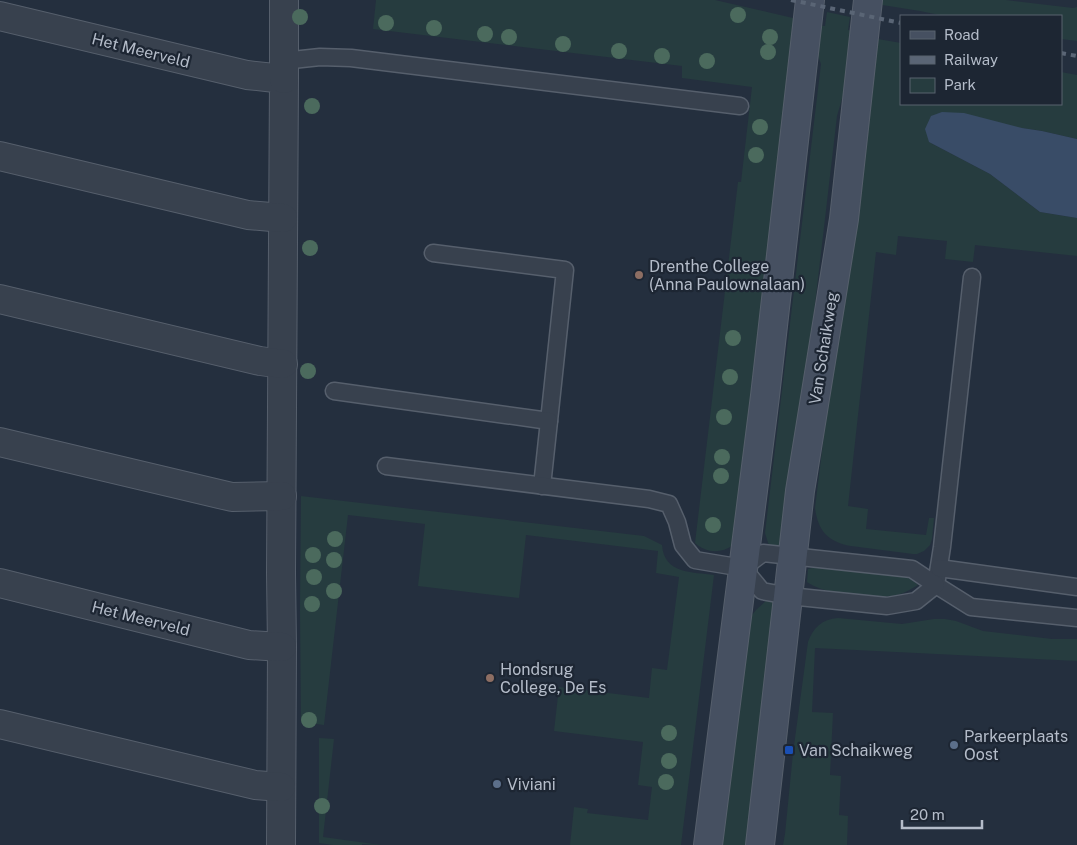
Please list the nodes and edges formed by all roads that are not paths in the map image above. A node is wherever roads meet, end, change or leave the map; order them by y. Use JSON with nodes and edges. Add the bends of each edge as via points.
{"nodes":[{"id":1,"x":284,"y":0,"type":"edge"},
{"id":2,"x":810,"y":0,"type":"edge"},
{"id":3,"x":868,"y":0,"type":"edge"},
{"id":4,"x":0,"y":16,"type":"edge"},
{"id":5,"x":284,"y":70,"type":"junction"},
{"id":6,"x":740,"y":106,"type":"dead end"},
{"id":7,"x":0,"y":156,"type":"edge"},
{"id":8,"x":283,"y":218,"type":"junction"},
{"id":9,"x":433,"y":253,"type":"dead end"},
{"id":10,"x":972,"y":277,"type":"dead end"},
{"id":11,"x":0,"y":299,"type":"edge"},
{"id":12,"x":283,"y":364,"type":"junction"},
{"id":13,"x":334,"y":391,"type":"dead end"},
{"id":14,"x":549,"y":421,"type":"junction"},
{"id":15,"x":0,"y":442,"type":"edge"},
{"id":16,"x":386,"y":466,"type":"dead end"},
{"id":17,"x":542,"y":486,"type":"junction"},
{"id":18,"x":282,"y":496,"type":"junction"},
{"id":19,"x":793,"y":556,"type":"junction"},
{"id":20,"x":743,"y":568,"type":"junction"},
{"id":21,"x":939,"y":568,"type":"junction"},
{"id":22,"x":0,"y":583,"type":"edge"},
{"id":23,"x":936,"y":585,"type":"junction"},
{"id":24,"x":1077,"y":587,"type":"edge"},
{"id":25,"x":789,"y":596,"type":"junction"},
{"id":26,"x":1077,"y":618,"type":"edge"},
{"id":27,"x":282,"y":647,"type":"junction"},
{"id":28,"x":0,"y":724,"type":"edge"},
{"id":29,"x":281,"y":787,"type":"junction"},
{"id":30,"x":281,"y":845,"type":"edge"},
{"id":31,"x":708,"y":845,"type":"edge"},
{"id":32,"x":760,"y":845,"type":"edge"}],
"edges":[{"from":1,"to":5,"type":"street"},
{"from":2,"to":20,"type":"street"},
{"from":3,"to":19,"type":"street","name":"Van Schaikweg","via":[[844,219],[800,491]]},
{"from":4,"to":5,"type":"street","name":"Het Meerveld","via":[[247,76]]},
{"from":5,"to":6,"type":"lane","via":[[320,56],[351,58]]},
{"from":5,"to":8,"type":"street"},
{"from":7,"to":8,"type":"street","via":[[248,215]]},
{"from":8,"to":12,"type":"street"},
{"from":9,"to":14,"type":"lane","via":[[565,270]]},
{"from":10,"to":21,"type":"lane"},
{"from":11,"to":12,"type":"street"},
{"from":12,"to":18,"type":"street"},
{"from":13,"to":14,"type":"lane"},
{"from":14,"to":17,"type":"lane"},
{"from":15,"to":18,"type":"street","via":[[232,497]]},
{"from":16,"to":17,"type":"lane"},
{"from":17,"to":20,"type":"lane","via":[[669,504],[683,545],[695,560]]},
{"from":18,"to":27,"type":"street"},
{"from":19,"to":20,"type":"lane","via":[[763,553]]},
{"from":19,"to":23,"type":"lane","via":[[912,570]]},
{"from":19,"to":25,"type":"street","name":"Van Schaikweg"},
{"from":20,"to":25,"type":"lane","via":[[762,590]]},
{"from":20,"to":31,"type":"street"},
{"from":21,"to":23,"type":"lane"},
{"from":21,"to":24,"type":"lane"},
{"from":22,"to":27,"type":"street","name":"Het Meerveld","via":[[249,645]]},
{"from":23,"to":25,"type":"lane","via":[[916,601],[887,606]]},
{"from":23,"to":26,"type":"lane","via":[[971,606]]},
{"from":25,"to":32,"type":"street","name":"Van Schaikweg"},
{"from":27,"to":29,"type":"street"},
{"from":28,"to":29,"type":"street","via":[[255,784]]},
{"from":29,"to":30,"type":"street"}]}
